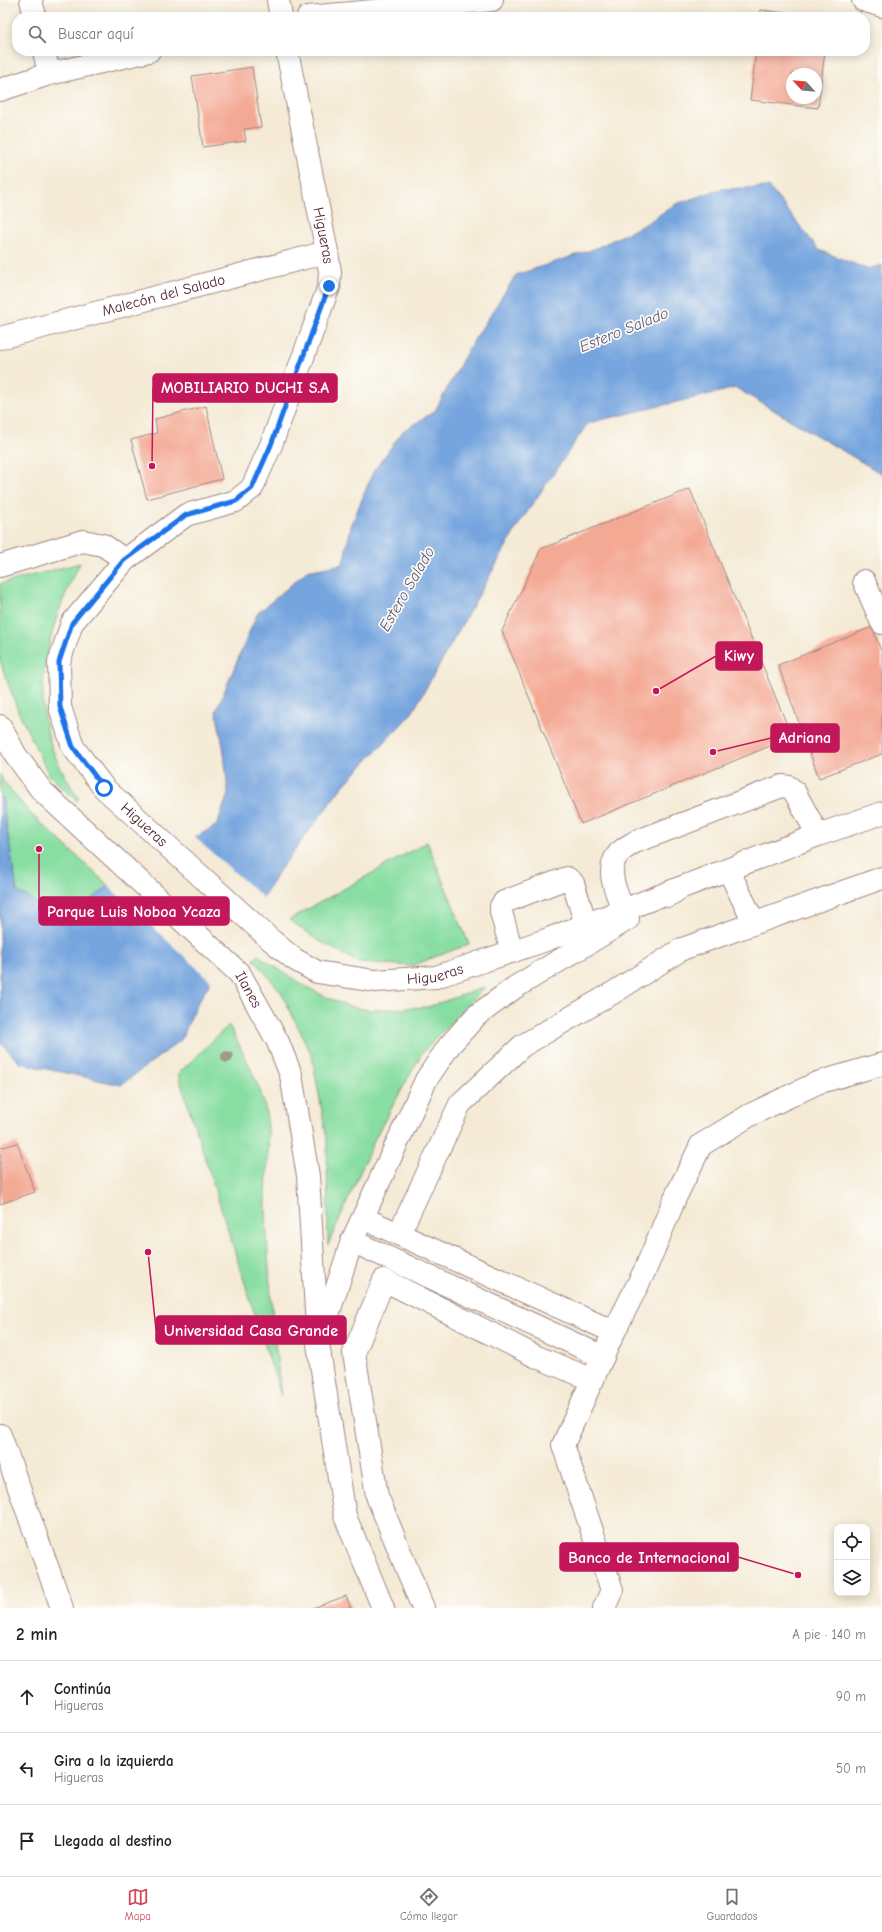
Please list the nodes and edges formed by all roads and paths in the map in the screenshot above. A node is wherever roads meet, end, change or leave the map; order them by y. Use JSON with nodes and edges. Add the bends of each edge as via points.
{"nodes":[{"id":1,"x":31,"y":0,"type":"edge"},
{"id":2,"x":278,"y":0,"type":"edge"},
{"id":3,"x":492,"y":0,"type":"edge"},
{"id":4,"x":863,"y":0,"type":"edge"},
{"id":5,"x":882,"y":6,"type":"edge"},
{"id":6,"x":34,"y":12,"type":"edge"},
{"id":7,"x":280,"y":12,"type":"edge"},
{"id":8,"x":362,"y":12,"type":"edge"},
{"id":9,"x":45,"y":56,"type":"edge"},
{"id":10,"x":127,"y":56,"type":"edge"},
{"id":11,"x":288,"y":56,"type":"edge"},
{"id":12,"x":49,"y":74,"type":"junction"},
{"id":13,"x":0,"y":90,"type":"edge"},
{"id":14,"x":327,"y":252,"type":"junction"},
{"id":15,"x":0,"y":338,"type":"edge"},
{"id":16,"x":124,"y":560,"type":"junction"},
{"id":17,"x":0,"y":566,"type":"edge"},
{"id":18,"x":864,"y":581,"type":"dead end"},
{"id":19,"x":882,"y":622,"type":"edge"},
{"id":20,"x":0,"y":726,"type":"edge"},
{"id":21,"x":882,"y":813,"type":"edge"},
{"id":22,"x":818,"y":835,"type":"junction"},
{"id":23,"x":729,"y":871,"type":"junction"},
{"id":24,"x":882,"y":878,"type":"edge"},
{"id":25,"x":680,"y":888,"type":"junction"},
{"id":26,"x":623,"y":910,"type":"junction"},
{"id":27,"x":754,"y":923,"type":"junction"},
{"id":28,"x":586,"y":924,"type":"junction"},
{"id":29,"x":512,"y":952,"type":"junction"},
{"id":30,"x":882,"y":1064,"type":"edge"},
{"id":31,"x":363,"y":1218,"type":"junction"},
{"id":32,"x":399,"y":1234,"type":"junction"},
{"id":33,"x":352,"y":1241,"type":"junction"},
{"id":34,"x":392,"y":1259,"type":"junction"},
{"id":35,"x":384,"y":1280,"type":"junction"},
{"id":36,"x":614,"y":1332,"type":"junction"},
{"id":37,"x":318,"y":1344,"type":"junction"},
{"id":38,"x":603,"y":1356,"type":"junction"},
{"id":39,"x":593,"y":1380,"type":"junction"},
{"id":40,"x":0,"y":1435,"type":"edge"},
{"id":41,"x":62,"y":1608,"type":"edge"},
{"id":42,"x":383,"y":1608,"type":"edge"},
{"id":43,"x":423,"y":1608,"type":"edge"},
{"id":44,"x":604,"y":1608,"type":"edge"}],
"edges":[{"from":1,"to":6,"type":"street"},
{"from":2,"to":7,"type":"street"},
{"from":3,"to":8,"type":"street"},
{"from":4,"to":5,"type":"street"},
{"from":9,"to":12,"type":"street"},
{"from":10,"to":12,"type":"street"},
{"from":11,"to":14,"type":"street","name":"Higueras"},
{"from":12,"to":13,"type":"street"},
{"from":14,"to":15,"type":"street","name":"Malecón del Salado"},
{"from":14,"to":16,"type":"street","name":"Higueras","via":[[329,286],[271,445],[252,488],[236,501],[186,515]]},
{"from":16,"to":17,"type":"street","via":[[103,545],[83,541]]},
{"from":16,"to":29,"type":"street","name":"Higueras","via":[[72,623],[59,662],[60,707],[73,747],[104,788],[271,940],[294,959],[317,972],[375,981],[436,977]]},
{"from":18,"to":19,"type":"street"},
{"from":20,"to":37,"type":"street","name":"Ilanes","via":[[15,754],[42,792],[240,974],[278,1042],[291,1076],[308,1176]]},
{"from":21,"to":22,"type":"street"},
{"from":22,"to":23,"type":"street"},
{"from":22,"to":26,"type":"street","via":[[794,791],[782,786],[634,842],[618,854],[611,870]]},
{"from":23,"to":25,"type":"street"},
{"from":23,"to":27,"type":"street"},
{"from":24,"to":27,"type":"street"},
{"from":25,"to":26,"type":"street","name":"Higueras"},
{"from":25,"to":31,"type":"street","via":[[514,988],[476,1016],[449,1046],[426,1080]]},
{"from":26,"to":28,"type":"street","name":"Higueras"},
{"from":27,"to":32,"type":"street","via":[[682,950],[522,1046],[460,1104]]},
{"from":28,"to":29,"type":"street","name":"Higueras"},
{"from":28,"to":29,"type":"street","via":[[573,883],[567,878],[504,902],[501,906]]},
{"from":30,"to":36,"type":"street","via":[[817,1084],[750,1115],[701,1145],[675,1198],[646,1268]]},
{"from":31,"to":32,"type":"street"},
{"from":31,"to":33,"type":"street"},
{"from":32,"to":36,"type":"street"},
{"from":33,"to":34,"type":"street"},
{"from":33,"to":37,"type":"street"},
{"from":34,"to":35,"type":"street"},
{"from":34,"to":38,"type":"street"},
{"from":35,"to":39,"type":"street","via":[[537,1357]]},
{"from":35,"to":43,"type":"street","via":[[354,1353],[377,1496]]},
{"from":36,"to":38,"type":"street"},
{"from":37,"to":42,"type":"street","name":"Ilanes","via":[[345,1516]]},
{"from":38,"to":39,"type":"street"},
{"from":39,"to":44,"type":"street","via":[[563,1444],[612,1590]]},
{"from":40,"to":41,"type":"street"}]}
